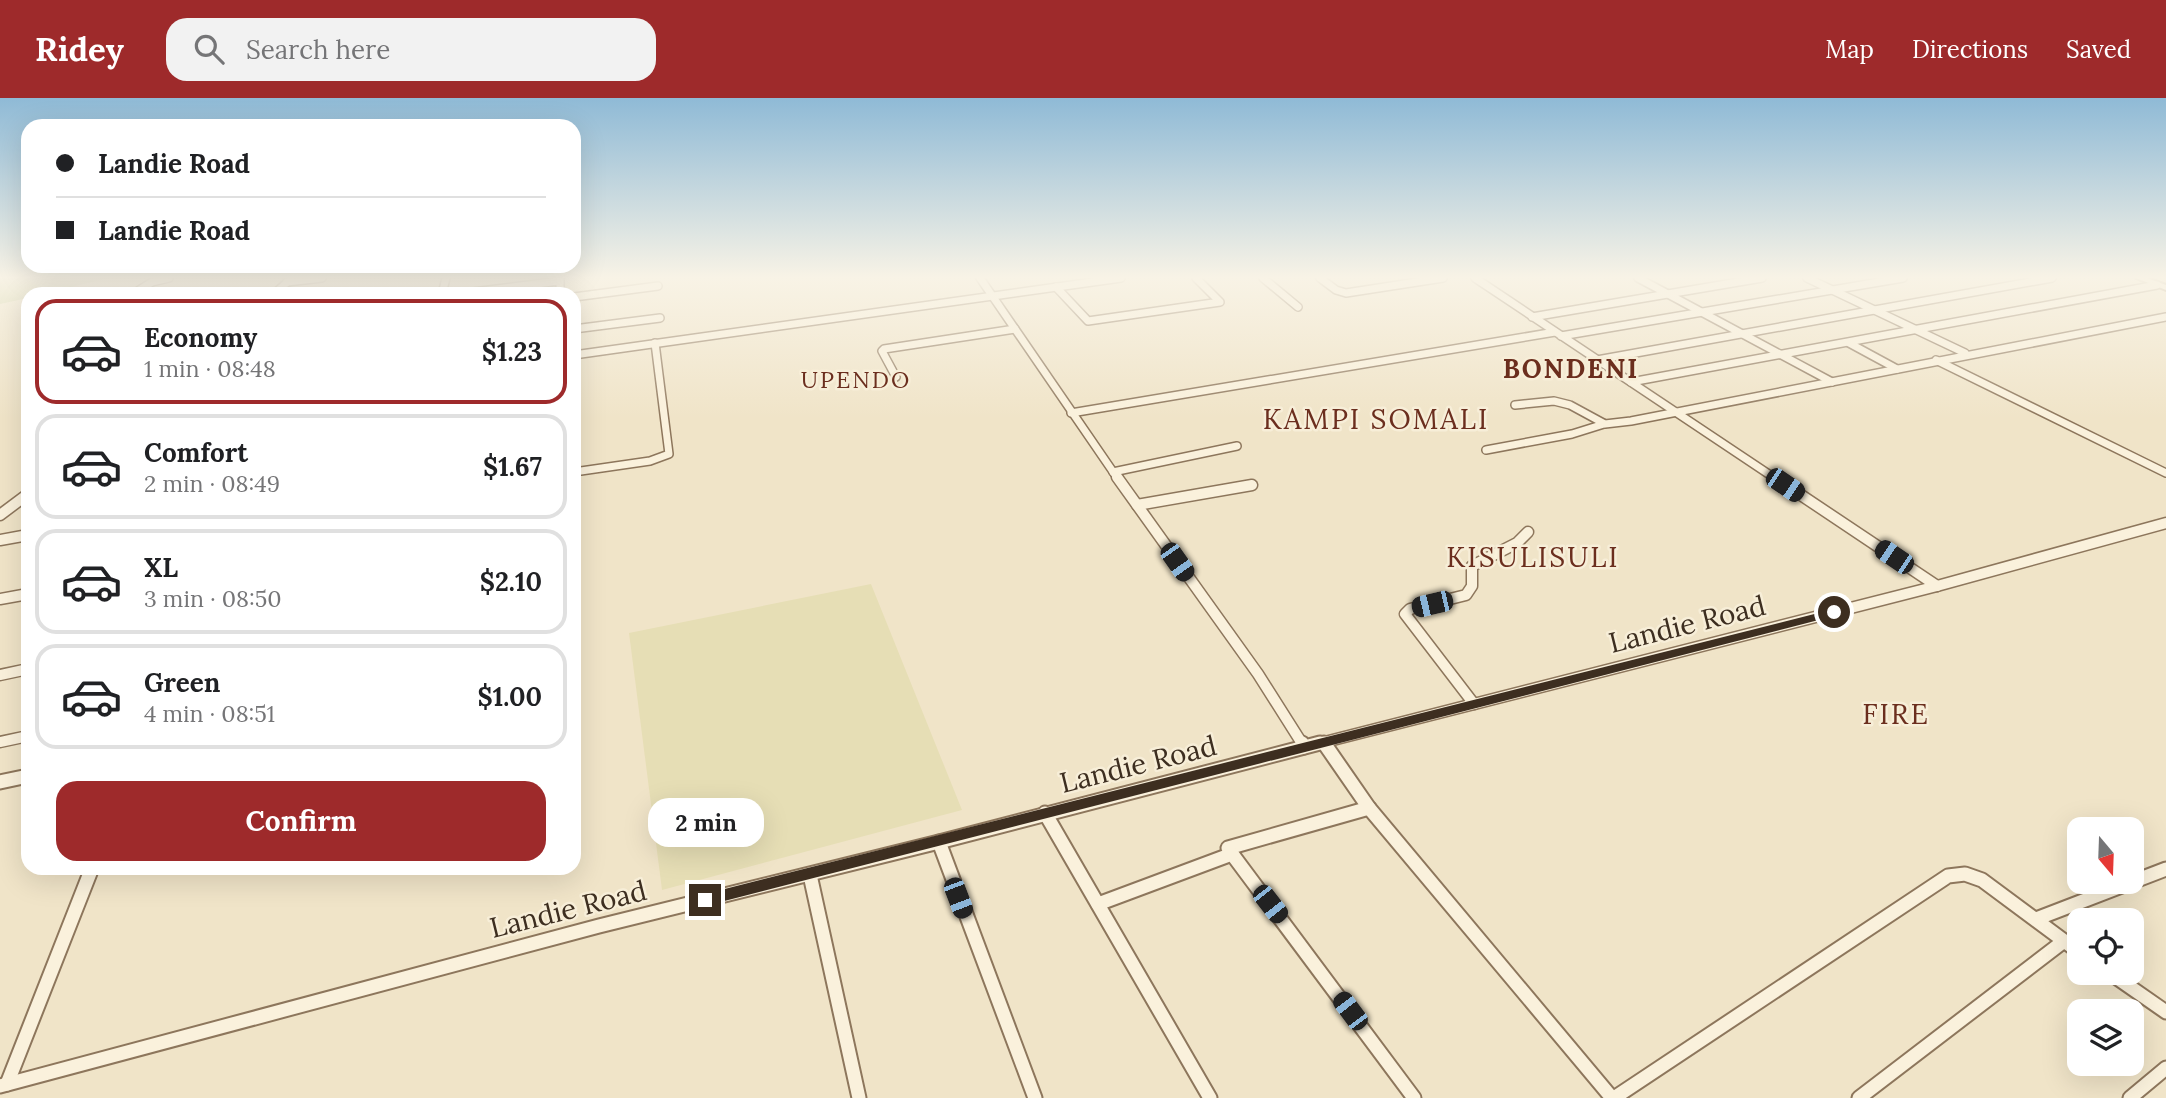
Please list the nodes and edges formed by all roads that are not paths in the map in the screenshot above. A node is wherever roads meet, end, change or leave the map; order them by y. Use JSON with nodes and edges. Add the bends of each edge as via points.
{"nodes":[{"id":1,"x":608,"y":325,"type":"edge"},
{"id":2,"x":787,"y":325,"type":"edge"},
{"id":3,"x":1011,"y":325,"type":"edge"},
{"id":4,"x":1544,"y":325,"type":"edge"},
{"id":5,"x":1622,"y":325,"type":"edge"},
{"id":6,"x":1726,"y":325,"type":"edge"},
{"id":7,"x":1790,"y":325,"type":"edge"},
{"id":8,"x":1905,"y":325,"type":"edge"},
{"id":9,"x":1947,"y":325,"type":"edge"},
{"id":10,"x":2124,"y":325,"type":"edge"},
{"id":11,"x":581,"y":328,"type":"edge"},
{"id":12,"x":1014,"y":329,"type":"junction"},
{"id":13,"x":1916,"y":330,"type":"junction"},
{"id":14,"x":1742,"y":333,"type":"junction"},
{"id":15,"x":1558,"y":334,"type":"junction"},
{"id":16,"x":655,"y":343,"type":"junction"},
{"id":17,"x":1848,"y":343,"type":"junction"},
{"id":18,"x":581,"y":354,"type":"edge"},
{"id":19,"x":1965,"y":354,"type":"junction"},
{"id":20,"x":1783,"y":355,"type":"junction"},
{"id":21,"x":1597,"y":360,"type":"junction"},
{"id":22,"x":1936,"y":360,"type":"junction"},
{"id":23,"x":1897,"y":369,"type":"junction"},
{"id":24,"x":896,"y":377,"type":"dead end"},
{"id":25,"x":1631,"y":382,"type":"junction"},
{"id":26,"x":1832,"y":382,"type":"junction"},
{"id":27,"x":1515,"y":405,"type":"dead end"},
{"id":28,"x":1677,"y":412,"type":"junction"},
{"id":29,"x":1071,"y":413,"type":"junction"},
{"id":30,"x":1605,"y":424,"type":"junction"},
{"id":31,"x":1237,"y":446,"type":"dead end"},
{"id":32,"x":1486,"y":450,"type":"dead end"},
{"id":33,"x":581,"y":471,"type":"edge"},
{"id":34,"x":1113,"y":472,"type":"junction"},
{"id":35,"x":2166,"y":473,"type":"edge"},
{"id":36,"x":1252,"y":485,"type":"dead end"},
{"id":37,"x":21,"y":499,"type":"edge"},
{"id":38,"x":1137,"y":505,"type":"junction"},
{"id":39,"x":0,"y":514,"type":"edge"},
{"id":40,"x":2166,"y":523,"type":"edge"},
{"id":41,"x":1528,"y":533,"type":"dead end"},
{"id":42,"x":21,"y":536,"type":"edge"},
{"id":43,"x":0,"y":540,"type":"edge"},
{"id":44,"x":1937,"y":586,"type":"junction"},
{"id":45,"x":21,"y":595,"type":"edge"},
{"id":46,"x":0,"y":599,"type":"edge"},
{"id":47,"x":21,"y":670,"type":"edge"},
{"id":48,"x":0,"y":674,"type":"edge"},
{"id":49,"x":1474,"y":704,"type":"junction"},
{"id":50,"x":21,"y":738,"type":"edge"},
{"id":51,"x":0,"y":742,"type":"edge"},
{"id":52,"x":1324,"y":742,"type":"junction"},
{"id":53,"x":1304,"y":747,"type":"junction"},
{"id":54,"x":21,"y":778,"type":"edge"},
{"id":55,"x":0,"y":782,"type":"edge"},
{"id":56,"x":1369,"y":808,"type":"junction"},
{"id":57,"x":1045,"y":813,"type":"junction"},
{"id":58,"x":939,"y":842,"type":"junction"},
{"id":59,"x":1232,"y":854,"type":"junction"},
{"id":60,"x":2166,"y":869,"type":"edge"},
{"id":61,"x":89,"y":875,"type":"edge"},
{"id":62,"x":810,"y":875,"type":"junction"},
{"id":63,"x":1098,"y":904,"type":"junction"},
{"id":64,"x":2036,"y":919,"type":"junction"},
{"id":65,"x":2064,"y":942,"type":"junction"},
{"id":66,"x":2067,"y":944,"type":"edge"},
{"id":67,"x":2127,"y":985,"type":"edge"},
{"id":68,"x":2166,"y":1012,"type":"edge"},
{"id":69,"x":2166,"y":1068,"type":"edge"},
{"id":70,"x":4,"y":1085,"type":"edge"},
{"id":71,"x":859,"y":1098,"type":"edge"},
{"id":72,"x":1035,"y":1098,"type":"edge"},
{"id":73,"x":1210,"y":1098,"type":"edge"},
{"id":74,"x":1414,"y":1098,"type":"edge"},
{"id":75,"x":1613,"y":1098,"type":"edge"},
{"id":76,"x":1859,"y":1098,"type":"edge"},
{"id":77,"x":2130,"y":1098,"type":"edge"}],
"edges":[{"from":1,"to":11,"type":"street"},
{"from":2,"to":16,"type":"street"},
{"from":3,"to":12,"type":"street"},
{"from":4,"to":15,"type":"street"},
{"from":5,"to":15,"type":"street"},
{"from":6,"to":14,"type":"street"},
{"from":7,"to":14,"type":"street"},
{"from":8,"to":13,"type":"street"},
{"from":9,"to":13,"type":"street"},
{"from":10,"to":19,"type":"street"},
{"from":12,"to":24,"type":"street","via":[[884,349]]},
{"from":12,"to":29,"type":"street"},
{"from":13,"to":17,"type":"street"},
{"from":13,"to":19,"type":"street"},
{"from":14,"to":20,"type":"street"},
{"from":14,"to":21,"type":"street"},
{"from":15,"to":21,"type":"street"},
{"from":15,"to":29,"type":"street"},
{"from":16,"to":18,"type":"street"},
{"from":16,"to":33,"type":"street","via":[[669,454]]},
{"from":17,"to":20,"type":"street"},
{"from":17,"to":23,"type":"street"},
{"from":19,"to":22,"type":"street"},
{"from":20,"to":25,"type":"street"},
{"from":20,"to":26,"type":"street"},
{"from":21,"to":25,"type":"street"},
{"from":22,"to":23,"type":"street"},
{"from":22,"to":35,"type":"street"},
{"from":23,"to":26,"type":"street"},
{"from":25,"to":28,"type":"street"},
{"from":26,"to":28,"type":"street"},
{"from":27,"to":30,"type":"street","via":[[1554,401]]},
{"from":28,"to":30,"type":"street"},
{"from":28,"to":44,"type":"street"},
{"from":29,"to":34,"type":"street"},
{"from":30,"to":32,"type":"street"},
{"from":31,"to":34,"type":"street"},
{"from":34,"to":38,"type":"street"},
{"from":36,"to":38,"type":"street"},
{"from":37,"to":39,"type":"street"},
{"from":38,"to":53,"type":"street","via":[[1258,674]]},
{"from":40,"to":44,"type":"street","name":"Landie Road"},
{"from":41,"to":49,"type":"street","via":[[1472,566],[1472,586],[1465,595],[1405,614]]},
{"from":42,"to":43,"type":"street"},
{"from":44,"to":49,"type":"street","name":"Landie Road"},
{"from":45,"to":46,"type":"street"},
{"from":47,"to":48,"type":"street"},
{"from":49,"to":52,"type":"street","name":"Landie Road"},
{"from":50,"to":51,"type":"street"},
{"from":52,"to":53,"type":"street","name":"Landie Road"},
{"from":52,"to":56,"type":"street"},
{"from":53,"to":57,"type":"street","name":"Landie Road"},
{"from":54,"to":55,"type":"street"},
{"from":56,"to":59,"type":"street","via":[[1228,848]]},
{"from":56,"to":75,"type":"street"},
{"from":57,"to":58,"type":"street","name":"Landie Road"},
{"from":57,"to":63,"type":"street"},
{"from":58,"to":62,"type":"street","name":"Landie Road"},
{"from":58,"to":72,"type":"street"},
{"from":59,"to":63,"type":"street"},
{"from":59,"to":74,"type":"street"},
{"from":60,"to":64,"type":"street"},
{"from":61,"to":70,"type":"street"},
{"from":62,"to":70,"type":"street","name":"Landie Road","via":[[572,933]]},
{"from":62,"to":71,"type":"street"},
{"from":63,"to":73,"type":"street"},
{"from":64,"to":65,"type":"street"},
{"from":64,"to":75,"type":"street","via":[[1982,880],[1969,874],[1948,876]]},
{"from":65,"to":66,"type":"street"},
{"from":65,"to":76,"type":"street"},
{"from":67,"to":68,"type":"street"},
{"from":69,"to":77,"type":"street"}]}
